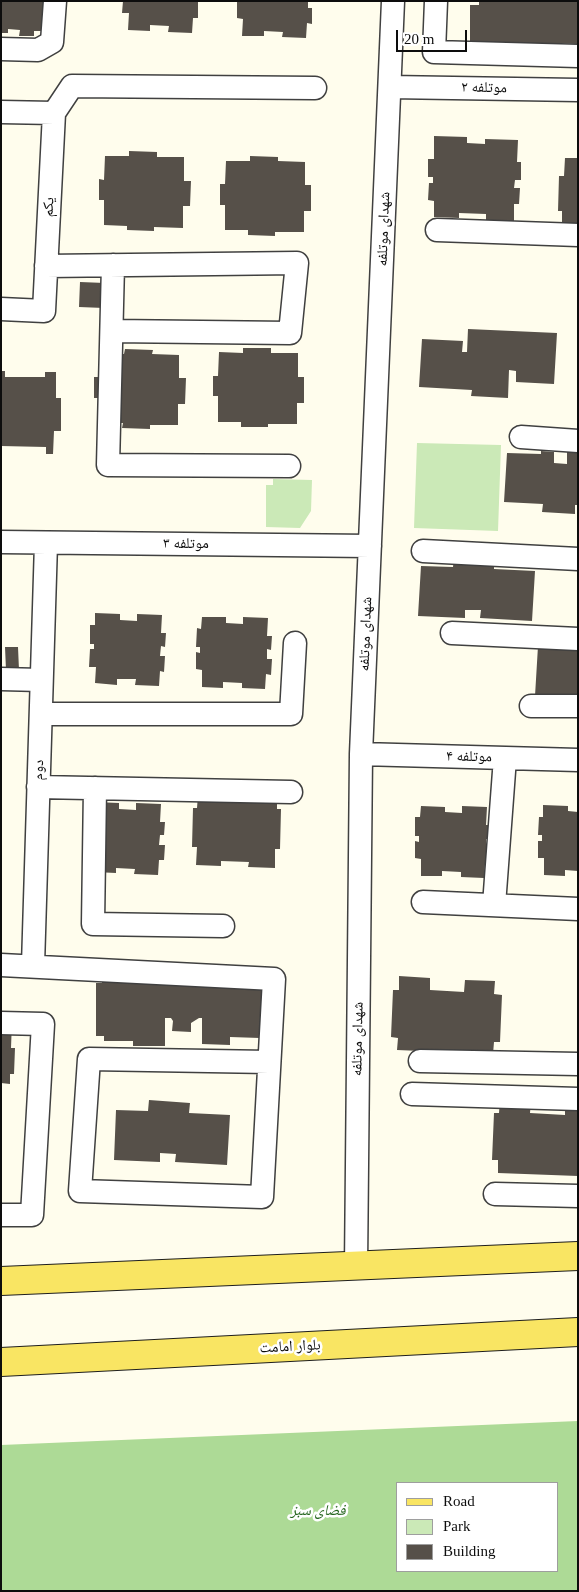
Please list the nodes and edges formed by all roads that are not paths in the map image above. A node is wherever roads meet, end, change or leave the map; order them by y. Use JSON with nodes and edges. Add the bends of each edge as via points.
{"nodes":[{"id":1,"x":56,"y":1,"type":"edge"},
{"id":2,"x":393,"y":1,"type":"edge"},
{"id":3,"x":436,"y":1,"type":"edge"},
{"id":4,"x":1,"y":48,"type":"edge"},
{"id":5,"x":578,"y":56,"type":"edge"},
{"id":6,"x":390,"y":87,"type":"junction"},
{"id":7,"x":315,"y":88,"type":"dead end"},
{"id":8,"x":578,"y":90,"type":"edge"},
{"id":9,"x":1,"y":112,"type":"edge"},
{"id":10,"x":54,"y":113,"type":"junction"},
{"id":11,"x":437,"y":230,"type":"dead end"},
{"id":12,"x":578,"y":235,"type":"edge"},
{"id":13,"x":113,"y":265,"type":"junction"},
{"id":14,"x":46,"y":266,"type":"junction"},
{"id":15,"x":1,"y":309,"type":"edge"},
{"id":16,"x":112,"y":331,"type":"junction"},
{"id":17,"x":522,"y":436,"type":"dead end"},
{"id":18,"x":578,"y":440,"type":"edge"},
{"id":19,"x":289,"y":466,"type":"dead end"},
{"id":20,"x":1,"y":542,"type":"edge"},
{"id":21,"x":46,"y":543,"type":"junction"},
{"id":22,"x":370,"y":546,"type":"junction"},
{"id":23,"x":423,"y":551,"type":"dead end"},
{"id":24,"x":578,"y":560,"type":"edge"},
{"id":25,"x":452,"y":633,"type":"dead end"},
{"id":26,"x":578,"y":639,"type":"edge"},
{"id":27,"x":295,"y":643,"type":"dead end"},
{"id":28,"x":1,"y":679,"type":"edge"},
{"id":29,"x":42,"y":680,"type":"junction"},
{"id":30,"x":531,"y":706,"type":"dead end"},
{"id":31,"x":578,"y":706,"type":"edge"},
{"id":32,"x":41,"y":714,"type":"junction"},
{"id":33,"x":361,"y":754,"type":"junction"},
{"id":34,"x":505,"y":758,"type":"junction"},
{"id":35,"x":578,"y":760,"type":"edge"},
{"id":36,"x":38,"y":787,"type":"junction"},
{"id":37,"x":95,"y":788,"type":"junction"},
{"id":38,"x":291,"y":792,"type":"dead end"},
{"id":39,"x":422,"y":902,"type":"dead end"},
{"id":40,"x":494,"y":904,"type":"junction"},
{"id":41,"x":578,"y":909,"type":"edge"},
{"id":42,"x":223,"y":926,"type":"dead end"},
{"id":43,"x":1,"y":965,"type":"edge"},
{"id":44,"x":33,"y":965,"type":"junction"},
{"id":45,"x":1,"y":1023,"type":"edge"},
{"id":46,"x":420,"y":1061,"type":"dead end"},
{"id":47,"x":269,"y":1062,"type":"junction"},
{"id":48,"x":578,"y":1064,"type":"edge"},
{"id":49,"x":412,"y":1094,"type":"dead end"},
{"id":50,"x":578,"y":1099,"type":"edge"},
{"id":51,"x":495,"y":1194,"type":"dead end"},
{"id":52,"x":578,"y":1196,"type":"edge"},
{"id":53,"x":1,"y":1215,"type":"edge"},
{"id":54,"x":578,"y":1256,"type":"edge"},
{"id":55,"x":356,"y":1266,"type":"junction"},
{"id":56,"x":1,"y":1281,"type":"edge"},
{"id":57,"x":578,"y":1332,"type":"edge"},
{"id":58,"x":1,"y":1362,"type":"edge"}],
"edges":[{"from":1,"to":4,"type":"street","via":[[52,42],[38,50]]},
{"from":2,"to":6,"type":"street","name":"شهدای موتلفه"},
{"from":3,"to":5,"type":"street","via":[[434,52]]},
{"from":6,"to":8,"type":"street","name":"موتلفه ۲"},
{"from":6,"to":22,"type":"street","name":"شهدای موتلفه"},
{"from":7,"to":10,"type":"street","via":[[72,86]]},
{"from":9,"to":10,"type":"street"},
{"from":10,"to":14,"type":"street","name":"یکم"},
{"from":11,"to":12,"type":"street"},
{"from":13,"to":14,"type":"street"},
{"from":13,"to":16,"type":"street"},
{"from":13,"to":16,"type":"street","via":[[297,263],[290,333]]},
{"from":14,"to":15,"type":"street","name":"یکم","via":[[44,310]]},
{"from":16,"to":19,"type":"street","via":[[108,465]]},
{"from":17,"to":18,"type":"street"},
{"from":20,"to":21,"type":"street","name":"موتلفه ۳"},
{"from":21,"to":22,"type":"street","name":"موتلفه ۳"},
{"from":21,"to":29,"type":"street","name":"دوم"},
{"from":22,"to":33,"type":"street","name":"شهدای موتلفه"},
{"from":23,"to":24,"type":"street"},
{"from":25,"to":26,"type":"street"},
{"from":27,"to":32,"type":"street","via":[[290,714]]},
{"from":28,"to":29,"type":"street"},
{"from":29,"to":32,"type":"street","name":"دوم"},
{"from":30,"to":31,"type":"street"},
{"from":32,"to":36,"type":"street","name":"دوم"},
{"from":33,"to":34,"type":"street","name":"موتلفه ۴"},
{"from":33,"to":55,"type":"street","name":"شهدای موتلفه"},
{"from":34,"to":35,"type":"street","name":"موتلفه ۴"},
{"from":34,"to":40,"type":"street"},
{"from":36,"to":37,"type":"street"},
{"from":36,"to":44,"type":"street","name":"دوم"},
{"from":37,"to":38,"type":"street"},
{"from":37,"to":42,"type":"street","via":[[94,924]]},
{"from":39,"to":40,"type":"street"},
{"from":40,"to":41,"type":"street"},
{"from":43,"to":44,"type":"street"},
{"from":44,"to":47,"type":"street","via":[[274,979]]},
{"from":45,"to":53,"type":"street","via":[[43,1024],[32,1215]]},
{"from":46,"to":48,"type":"street"},
{"from":47,"to":47,"type":"street","via":[[89,1059],[80,1191],[262,1197]]},
{"from":49,"to":50,"type":"street"},
{"from":51,"to":52,"type":"street"},
{"from":54,"to":55,"type":"main road"},
{"from":55,"to":56,"type":"main road"},
{"from":57,"to":58,"type":"main road","name":"بلوار امامت"}]}
